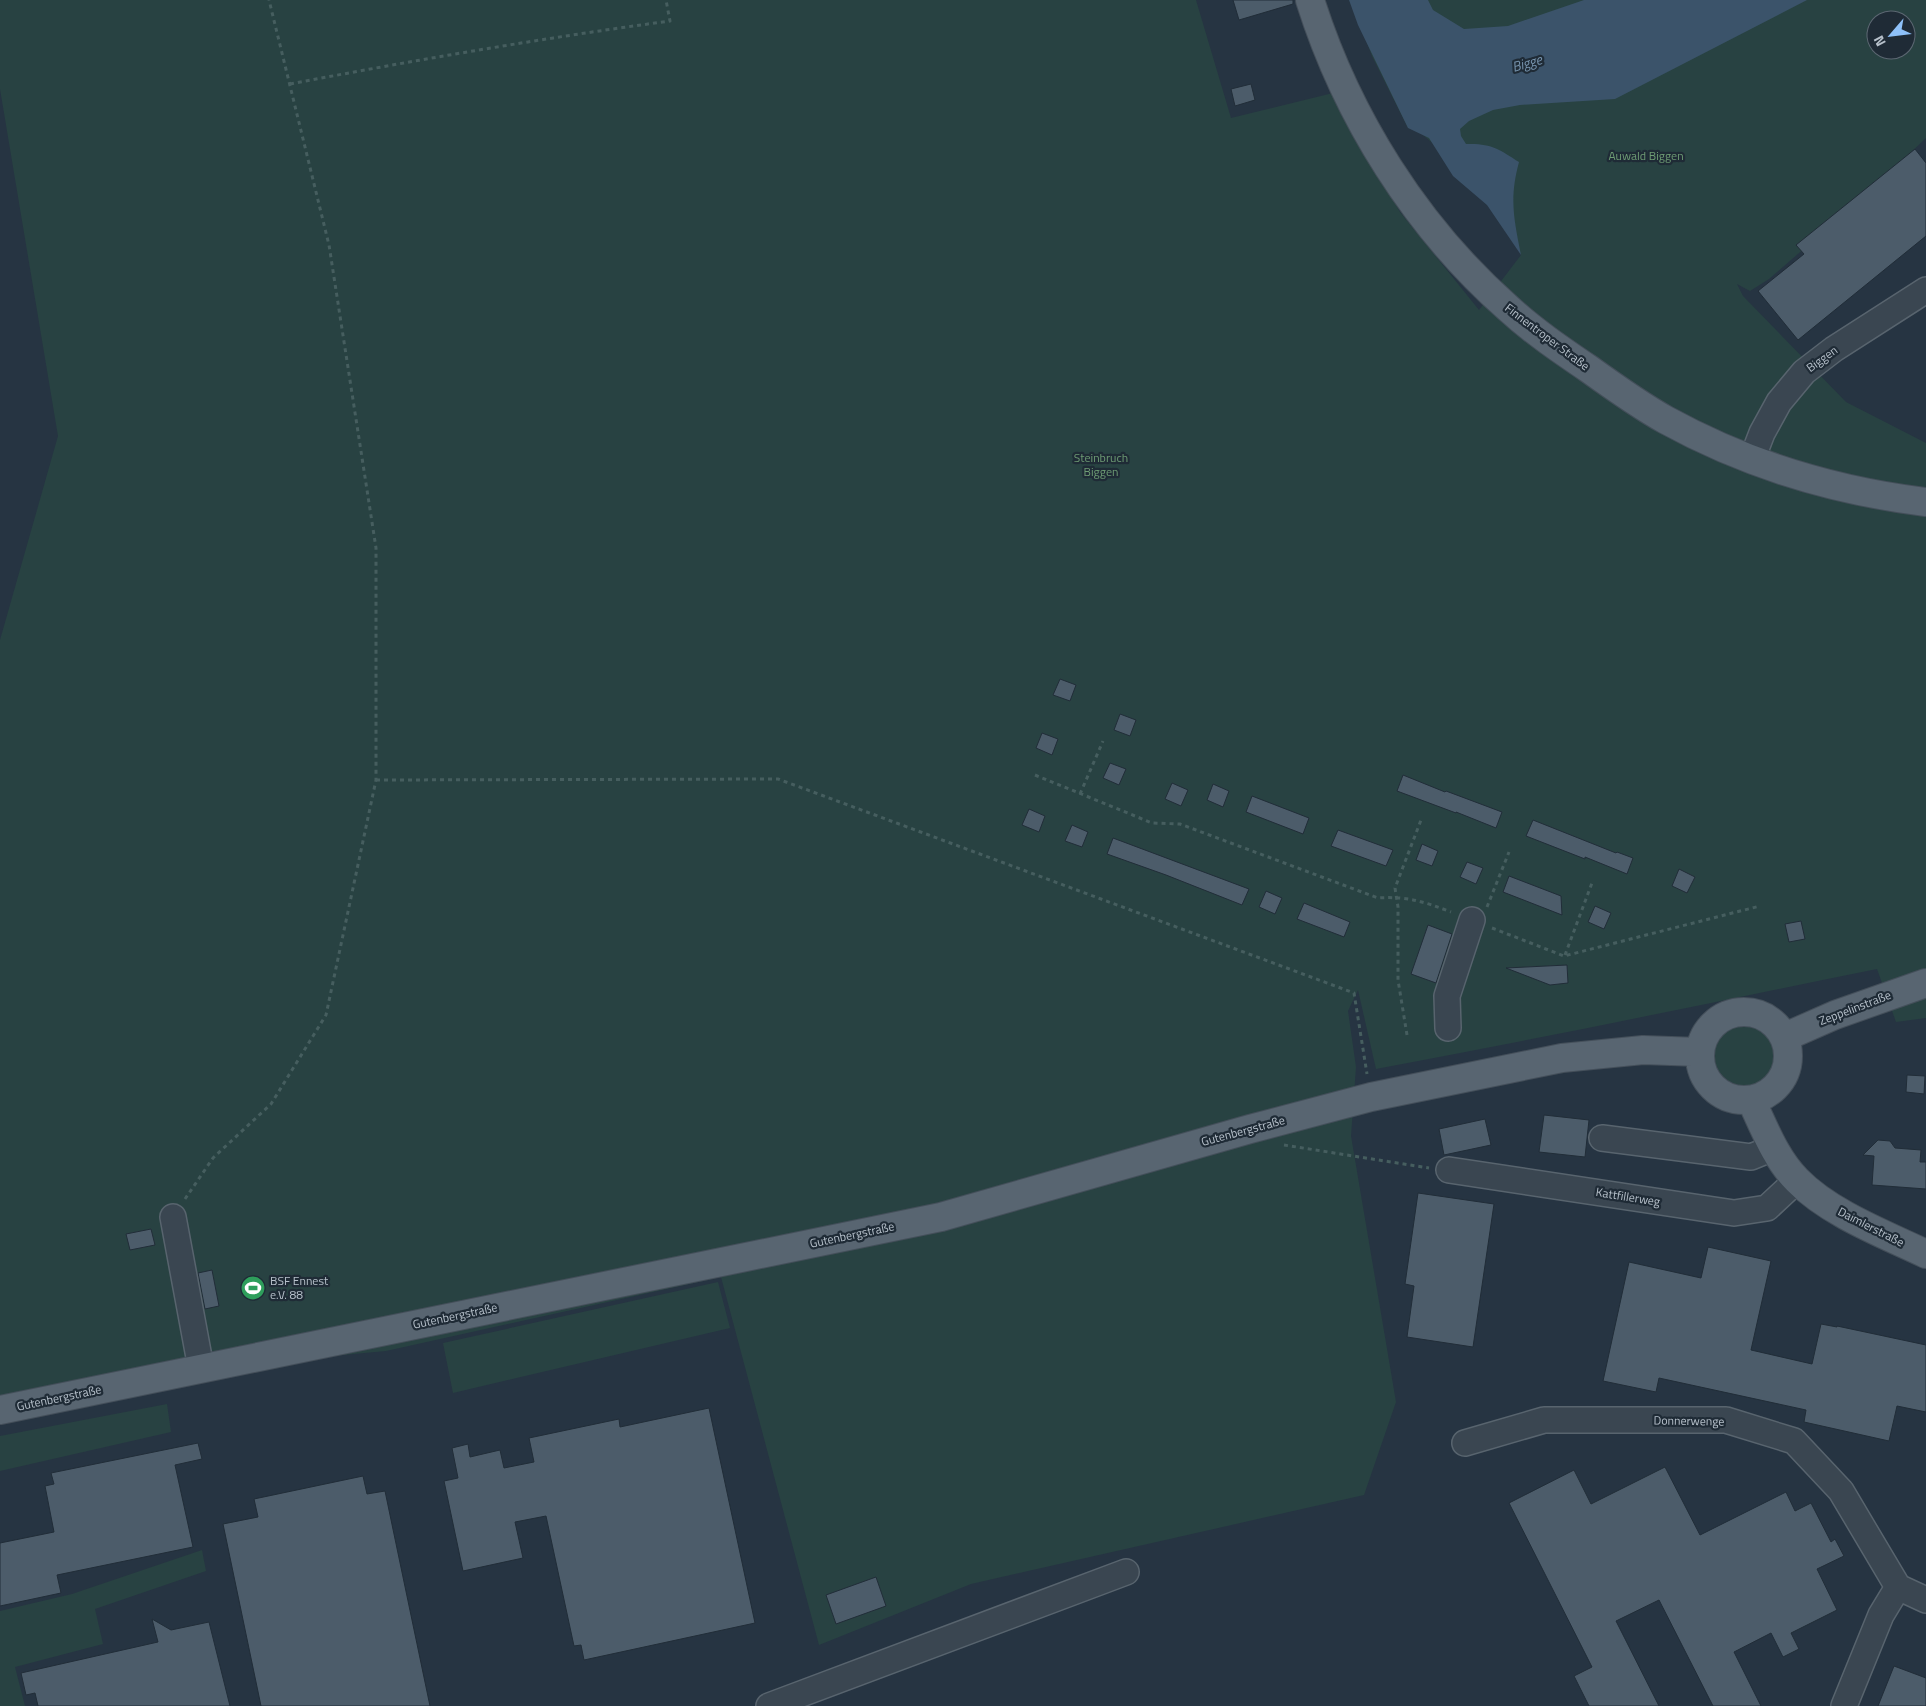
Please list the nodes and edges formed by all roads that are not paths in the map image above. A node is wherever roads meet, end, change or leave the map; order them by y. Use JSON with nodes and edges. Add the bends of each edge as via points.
{"nodes":[{"id":1,"x":1310,"y":0,"type":"edge"},
{"id":2,"x":1926,"y":290,"type":"edge"},
{"id":3,"x":1752,"y":459,"type":"junction"},
{"id":4,"x":1926,"y":502,"type":"edge"},
{"id":5,"x":1476,"y":922,"type":"road end"},
{"id":6,"x":1926,"y":984,"type":"edge"},
{"id":7,"x":1448,"y":1028,"type":"dead end"},
{"id":8,"x":1785,"y":1037,"type":"junction"},
{"id":9,"x":1699,"y":1052,"type":"junction"},
{"id":10,"x":1751,"y":1100,"type":"junction"},
{"id":11,"x":1602,"y":1138,"type":"dead end"},
{"id":12,"x":1773,"y":1148,"type":"junction"},
{"id":13,"x":1449,"y":1170,"type":"road end"},
{"id":14,"x":1797,"y":1180,"type":"junction"},
{"id":15,"x":172,"y":1217,"type":"road end"},
{"id":16,"x":1926,"y":1254,"type":"edge"},
{"id":17,"x":201,"y":1368,"type":"junction"},
{"id":18,"x":0,"y":1410,"type":"edge"},
{"id":19,"x":1465,"y":1444,"type":"dead end"},
{"id":20,"x":1126,"y":1572,"type":"dead end"},
{"id":21,"x":1898,"y":1587,"type":"junction"},
{"id":22,"x":1926,"y":1600,"type":"edge"},
{"id":23,"x":769,"y":1706,"type":"edge"},
{"id":24,"x":1844,"y":1706,"type":"edge"}],
"edges":[{"from":1,"to":3,"type":"main road","name":"Finnentroper Straße","via":[[1317,23],[1378,153],[1419,211],[1475,277],[1525,323],[1632,399],[1686,430]]},
{"from":2,"to":3,"type":"street","name":"Biggen","via":[[1804,372],[1779,402]]},
{"from":3,"to":4,"type":"main road","name":"Finnentroper Straße","via":[[1843,488]]},
{"from":5,"to":7,"type":"street","via":[[1447,996]]},
{"from":6,"to":8,"type":"main road","name":"Zeppelinstraße","via":[[1835,1015]]},
{"from":8,"to":9,"type":"main road","via":[[1765,1016],[1736,1012],[1722,1016],[1711,1026]]},
{"from":8,"to":10,"type":"main road","via":[[1788,1064],[1784,1077],[1770,1092]]},
{"from":9,"to":10,"type":"main road","via":[[1705,1078],[1714,1088],[1724,1096]]},
{"from":9,"to":17,"type":"main road","name":"Gutenbergstraße","via":[[1643,1050],[1562,1058],[1371,1097],[941,1217]]},
{"from":10,"to":12,"type":"main road","name":"Daimlerstraße"},
{"from":11,"to":12,"type":"street","via":[[1751,1156]]},
{"from":12,"to":14,"type":"main road","name":"Daimlerstraße"},
{"from":13,"to":14,"type":"street","name":"Kattfillerweg","via":[[1734,1213],[1767,1208]]},
{"from":14,"to":16,"type":"main road","name":"Daimlerstraße","via":[[1837,1211]]},
{"from":15,"to":17,"type":"street"},
{"from":17,"to":18,"type":"main road","name":"Gutenbergstraße"},
{"from":19,"to":21,"type":"street","name":"Donnerwenge","via":[[1544,1420],[1726,1420],[1794,1441],[1841,1491]]},
{"from":20,"to":23,"type":"street"},
{"from":21,"to":22,"type":"street"},
{"from":21,"to":24,"type":"street","via":[[1881,1616]]}]}
